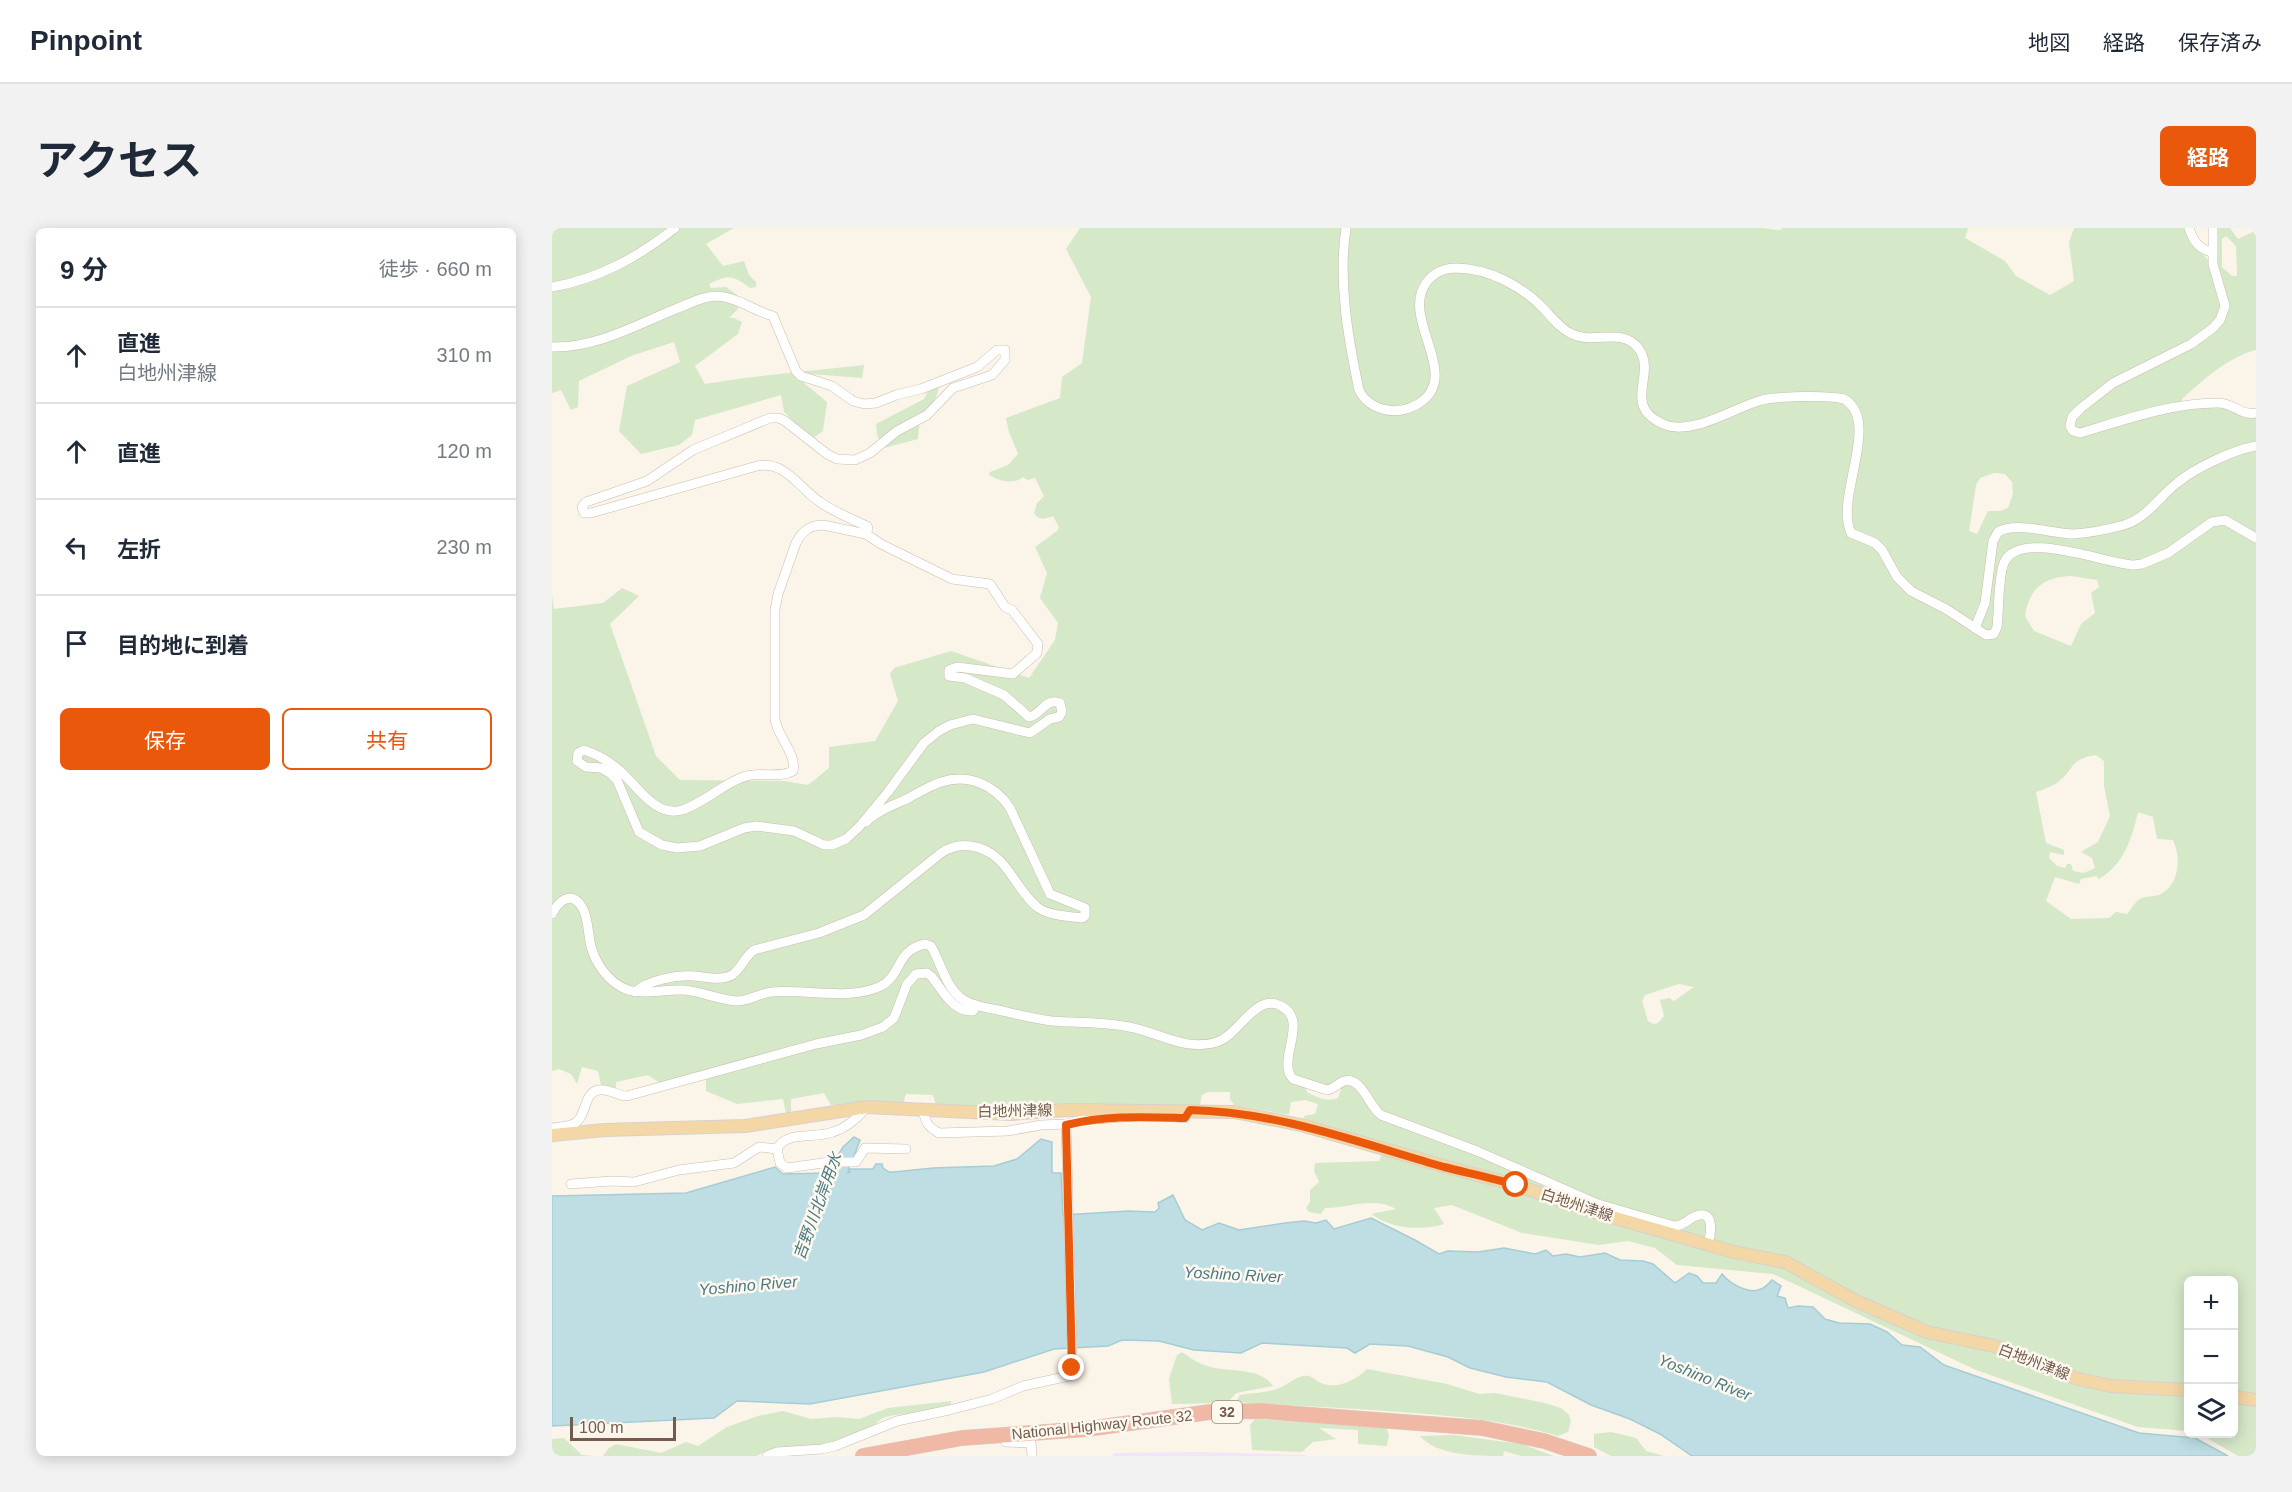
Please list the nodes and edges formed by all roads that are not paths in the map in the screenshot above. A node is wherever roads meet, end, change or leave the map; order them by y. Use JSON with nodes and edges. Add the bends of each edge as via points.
{"nodes":[{"id":1,"x":675,"y":228,"type":"edge"},
{"id":2,"x":1346,"y":228,"type":"edge"},
{"id":3,"x":2189,"y":228,"type":"edge"},
{"id":4,"x":2213,"y":228,"type":"edge"},
{"id":5,"x":2212,"y":252,"type":"junction"},
{"id":6,"x":552,"y":287,"type":"edge"},
{"id":7,"x":552,"y":347,"type":"edge"},
{"id":8,"x":2256,"y":413,"type":"edge"},
{"id":9,"x":2256,"y":446,"type":"edge"},
{"id":10,"x":866,"y":534,"type":"junction"},
{"id":11,"x":2256,"y":537,"type":"edge"},
{"id":12,"x":1975,"y":628,"type":"junction"},
{"id":13,"x":859,"y":827,"type":"junction"},
{"id":14,"x":552,"y":914,"type":"edge"},
{"id":15,"x":635,"y":992,"type":"junction"},
{"id":16,"x":976,"y":1005,"type":"junction"},
{"id":17,"x":867,"y":1107,"type":"junction"},
{"id":18,"x":923,"y":1109,"type":"junction"},
{"id":19,"x":1190,"y":1110,"type":"junction"},
{"id":20,"x":1066,"y":1125,"type":"junction"},
{"id":21,"x":552,"y":1128,"type":"edge"},
{"id":22,"x":552,"y":1135,"type":"edge"},
{"id":23,"x":777,"y":1149,"type":"junction"},
{"id":24,"x":906,"y":1149,"type":"dead end"},
{"id":25,"x":571,"y":1184,"type":"dead end"},
{"id":26,"x":1708,"y":1244,"type":"junction"},
{"id":27,"x":2184,"y":1390,"type":"edge"},
{"id":28,"x":2238,"y":1398,"type":"edge"},
{"id":29,"x":2256,"y":1400,"type":"edge"},
{"id":30,"x":1004,"y":1436,"type":"junction"},
{"id":31,"x":767,"y":1456,"type":"edge"},
{"id":32,"x":863,"y":1456,"type":"edge"},
{"id":33,"x":1032,"y":1456,"type":"edge"},
{"id":34,"x":1589,"y":1456,"type":"edge"}],
"edges":[{"from":1,"to":6,"type":"street","via":[[630,260],[601,274]]},
{"from":2,"to":12,"type":"street","via":[[1342,261],[1347,316],[1359,390],[1368,402],[1388,411],[1416,405],[1428,396],[1436,368],[1419,315],[1419,298],[1436,273],[1455,268],[1486,273],[1520,288],[1574,335],[1623,337],[1635,344],[1644,363],[1642,406],[1669,426],[1711,420],[1765,399],[1844,399],[1856,411],[1859,432],[1848,496],[1851,533],[1875,543],[1911,591]]},
{"from":3,"to":5,"type":"street","via":[[2193,240]]},
{"from":4,"to":5,"type":"street"},
{"from":5,"to":8,"type":"street","via":[[2225,306],[2220,320],[2191,344],[2113,383],[2072,417],[2070,426],[2080,433],[2205,403],[2226,404],[2242,413]]},
{"from":7,"to":10,"type":"street","via":[[610,337],[706,297],[733,299],[773,316],[791,364],[801,376],[870,405],[977,367],[997,350],[1005,350],[1005,360],[993,375],[953,388],[927,415],[897,430],[863,457],[837,459],[818,449],[785,421],[770,418],[704,444],[647,481],[586,502],[582,507],[584,513],[591,513],[771,465],[786,472],[819,502],[867,526]]},
{"from":9,"to":12,"type":"street","via":[[2189,475],[2143,517],[2126,524],[2075,534],[2012,527],[1998,532],[1993,541],[1985,603]]},
{"from":10,"to":13,"type":"street","via":[[952,579],[990,584],[1005,607],[1037,640],[1037,653],[1013,674],[957,667],[949,670],[949,676],[965,678],[1004,695],[1029,717],[1048,703],[1055,701],[1062,707],[1059,717],[1030,733],[973,719],[939,731],[924,743]]},
{"from":10,"to":13,"type":"street","via":[[824,525],[806,530],[796,543],[778,594],[775,719],[793,760],[793,771],[740,778],[686,808],[672,811],[647,799],[605,760],[584,750],[577,757],[581,765],[602,768],[617,780],[639,832],[662,845],[700,846],[756,826],[794,831],[832,845]]},
{"from":11,"to":12,"type":"street","via":[[2225,520],[2212,522],[2168,553],[2134,566],[2025,547],[2009,555],[2002,567],[1995,632],[1986,635]]},
{"from":13,"to":15,"type":"street","via":[[941,782],[964,779],[986,784],[1010,808],[1050,894],[1085,908],[1086,916],[1043,911],[993,854],[974,846],[954,846],[864,915],[819,933],[754,950],[732,975],[675,977],[642,985]]},
{"from":14,"to":15,"type":"street","via":[[564,899],[580,903],[598,965],[612,981]]},
{"from":15,"to":16,"type":"street","via":[[682,990],[737,1001],[774,992],[849,993],[882,985],[906,952],[929,944],[955,992]]},
{"from":16,"to":21,"type":"street","via":[[969,1012],[954,1006],[931,976],[916,974],[907,984],[894,1018],[883,1028],[627,1096],[597,1090],[590,1094],[578,1121]]},
{"from":16,"to":26,"type":"street","via":[[1037,1019],[1126,1026],[1189,1045],[1205,1045],[1235,1032],[1255,1009],[1279,1004],[1293,1023],[1288,1065],[1293,1079],[1327,1090],[1345,1081],[1354,1082],[1381,1115],[1478,1151],[1598,1204],[1674,1226],[1698,1215],[1708,1217],[1712,1228]]},
{"from":17,"to":18,"type":"main road","name":"白地州津線"},
{"from":17,"to":22,"type":"main road","name":"白地州津線","via":[[745,1126]]},
{"from":17,"to":23,"type":"street","via":[[836,1132],[784,1139]]},
{"from":18,"to":19,"type":"main road","name":"白地州津線","via":[[1010,1114]]},
{"from":18,"to":20,"type":"street","via":[[929,1128],[939,1132]]},
{"from":19,"to":20,"type":"street","via":[[1185,1118],[1138,1116]]},
{"from":19,"to":26,"type":"main road","name":"白地州津線","via":[[1234,1112],[1301,1125]]},
{"from":20,"to":31,"type":"street","via":[[1072,1351],[1072,1368],[1066,1377],[897,1421],[835,1446]]},
{"from":23,"to":24,"type":"street","via":[[778,1160],[787,1168],[856,1162],[865,1148]]},
{"from":23,"to":25,"type":"street","via":[[759,1147],[734,1163],[679,1170],[634,1182]]},
{"from":26,"to":27,"type":"main road","name":"白地州津線","via":[[1785,1262],[1856,1301],[1927,1332],[1994,1346],[2078,1379],[2111,1386]]},
{"from":28,"to":29,"type":"main road"},
{"from":30,"to":32,"type":"highway","name":"National Highway Route 32","number":"32","via":[[962,1438]]},
{"from":30,"to":33,"type":"street","via":[[1006,1442],[1031,1443]]},
{"from":30,"to":34,"type":"highway","name":"National Highway Route 32","number":"32","via":[[1087,1430],[1210,1412],[1262,1411],[1482,1428],[1544,1441]]}]}
